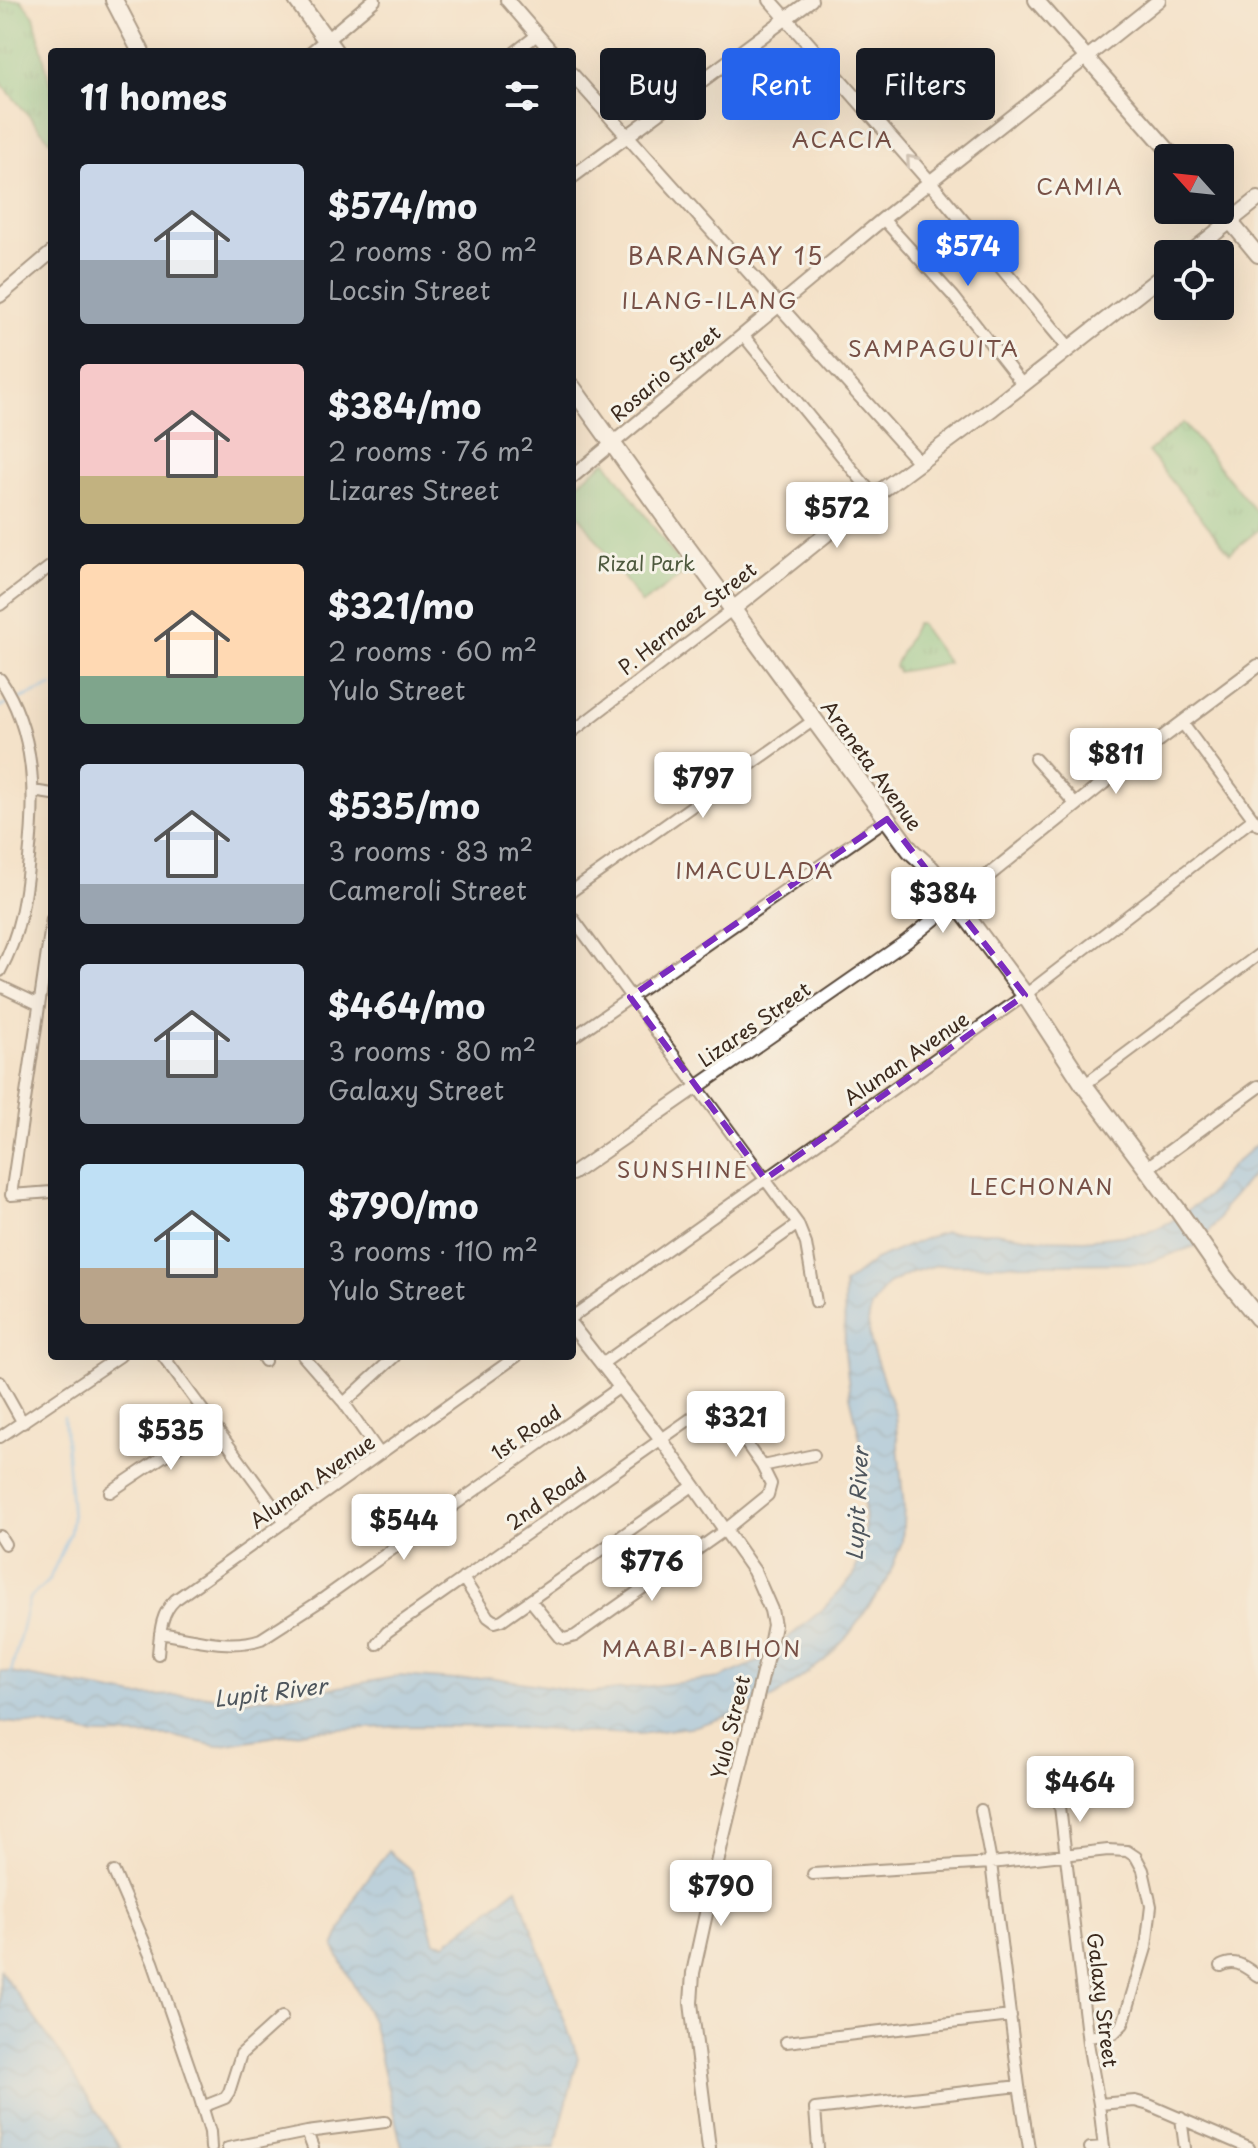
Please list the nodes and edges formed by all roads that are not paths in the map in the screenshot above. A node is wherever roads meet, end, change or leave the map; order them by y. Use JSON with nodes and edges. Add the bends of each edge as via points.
{"nodes":[{"id":1,"x":114,"y":0,"type":"edge"},
{"id":2,"x":297,"y":0,"type":"edge"},
{"id":3,"x":374,"y":0,"type":"edge"},
{"id":4,"x":507,"y":0,"type":"edge"},
{"id":5,"x":770,"y":0,"type":"edge"},
{"id":6,"x":811,"y":0,"type":"edge"},
{"id":7,"x":1036,"y":0,"type":"edge"},
{"id":8,"x":1159,"y":0,"type":"edge"},
{"id":9,"x":786,"y":18,"type":"junction"},
{"id":10,"x":537,"y":35,"type":"junction"},
{"id":11,"x":331,"y":46,"type":"edge"},
{"id":12,"x":139,"y":48,"type":"edge"},
{"id":13,"x":520,"y":48,"type":"edge"},
{"id":14,"x":548,"y":48,"type":"edge"},
{"id":15,"x":1086,"y":57,"type":"junction"},
{"id":16,"x":576,"y":79,"type":"edge"},
{"id":17,"x":627,"y":136,"type":"junction"},
{"id":18,"x":1163,"y":144,"type":"edge"},
{"id":19,"x":576,"y":174,"type":"edge"},
{"id":20,"x":930,"y":182,"type":"junction"},
{"id":21,"x":1258,"y":199,"type":"edge"},
{"id":22,"x":883,"y":219,"type":"junction"},
{"id":23,"x":1234,"y":219,"type":"edge"},
{"id":24,"x":1227,"y":224,"type":"edge"},
{"id":25,"x":1233,"y":224,"type":"edge"},
{"id":26,"x":1207,"y":240,"type":"edge"},
{"id":27,"x":48,"y":255,"type":"edge"},
{"id":28,"x":1258,"y":255,"type":"edge"},
{"id":29,"x":1154,"y":282,"type":"edge"},
{"id":30,"x":0,"y":296,"type":"edge"},
{"id":31,"x":777,"y":306,"type":"junction"},
{"id":32,"x":743,"y":335,"type":"junction"},
{"id":33,"x":1069,"y":348,"type":"junction"},
{"id":34,"x":1022,"y":384,"type":"junction"},
{"id":35,"x":576,"y":393,"type":"edge"},
{"id":36,"x":612,"y":444,"type":"junction"},
{"id":37,"x":919,"y":462,"type":"junction"},
{"id":38,"x":576,"y":474,"type":"edge"},
{"id":39,"x":874,"y":496,"type":"junction"},
{"id":40,"x":48,"y":568,"type":"edge"},
{"id":41,"x":0,"y":605,"type":"edge"},
{"id":42,"x":733,"y":609,"type":"junction"},
{"id":43,"x":1258,"y":666,"type":"edge"},
{"id":44,"x":0,"y":679,"type":"edge"},
{"id":45,"x":814,"y":720,"type":"junction"},
{"id":46,"x":1183,"y":724,"type":"junction"},
{"id":47,"x":576,"y":729,"type":"edge"},
{"id":48,"x":1035,"y":759,"type":"dead end"},
{"id":49,"x":33,"y":791,"type":"junction"},
{"id":50,"x":48,"y":793,"type":"edge"},
{"id":51,"x":1076,"y":805,"type":"junction"},
{"id":52,"x":887,"y":819,"type":"junction"},
{"id":53,"x":1256,"y":822,"type":"edge"},
{"id":54,"x":576,"y":888,"type":"edge"},
{"id":55,"x":956,"y":901,"type":"junction"},
{"id":56,"x":576,"y":923,"type":"edge"},
{"id":57,"x":48,"y":944,"type":"edge"},
{"id":58,"x":1258,"y":955,"type":"edge"},
{"id":59,"x":0,"y":971,"type":"edge"},
{"id":60,"x":0,"y":986,"type":"edge"},
{"id":61,"x":1025,"y":995,"type":"junction"},
{"id":62,"x":630,"y":997,"type":"junction"},
{"id":63,"x":38,"y":1008,"type":"junction"},
{"id":64,"x":48,"y":1010,"type":"edge"},
{"id":65,"x":576,"y":1035,"type":"edge"},
{"id":66,"x":1084,"y":1085,"type":"junction"},
{"id":67,"x":1258,"y":1087,"type":"edge"},
{"id":68,"x":698,"y":1088,"type":"junction"},
{"id":69,"x":1147,"y":1168,"type":"junction"},
{"id":70,"x":576,"y":1171,"type":"edge"},
{"id":71,"x":765,"y":1179,"type":"junction"},
{"id":72,"x":48,"y":1192,"type":"edge"},
{"id":73,"x":798,"y":1224,"type":"junction"},
{"id":74,"x":816,"y":1302,"type":"dead end"},
{"id":75,"x":576,"y":1314,"type":"edge"},
{"id":76,"x":1258,"y":1318,"type":"edge"},
{"id":77,"x":576,"y":1331,"type":"edge"},
{"id":78,"x":114,"y":1360,"type":"edge"},
{"id":79,"x":166,"y":1360,"type":"edge"},
{"id":80,"x":306,"y":1360,"type":"edge"},
{"id":81,"x":386,"y":1360,"type":"edge"},
{"id":82,"x":511,"y":1360,"type":"edge"},
{"id":83,"x":602,"y":1364,"type":"junction"},
{"id":84,"x":0,"y":1382,"type":"edge"},
{"id":85,"x":620,"y":1387,"type":"junction"},
{"id":86,"x":344,"y":1403,"type":"junction"},
{"id":87,"x":23,"y":1423,"type":"junction"},
{"id":88,"x":213,"y":1423,"type":"junction"},
{"id":89,"x":0,"y":1437,"type":"edge"},
{"id":90,"x":661,"y":1439,"type":"junction"},
{"id":91,"x":380,"y":1454,"type":"junction"},
{"id":92,"x":814,"y":1455,"type":"dead end"},
{"id":93,"x":762,"y":1466,"type":"junction"},
{"id":94,"x":694,"y":1485,"type":"junction"},
{"id":95,"x":110,"y":1492,"type":"dead end"},
{"id":96,"x":285,"y":1522,"type":"junction"},
{"id":97,"x":725,"y":1530,"type":"junction"},
{"id":98,"x":463,"y":1578,"type":"junction"},
{"id":99,"x":531,"y":1601,"type":"junction"},
{"id":100,"x":160,"y":1633,"type":"junction"},
{"id":101,"x":377,"y":1644,"type":"dead end"},
{"id":102,"x":158,"y":1654,"type":"dead end"},
{"id":103,"x":1059,"y":1798,"type":"dead end"},
{"id":104,"x":981,"y":1810,"type":"dead end"},
{"id":105,"x":1067,"y":1856,"type":"junction"},
{"id":106,"x":991,"y":1863,"type":"junction"},
{"id":107,"x":114,"y":1872,"type":"dead end"},
{"id":108,"x":813,"y":1874,"type":"dead end"},
{"id":109,"x":1221,"y":1966,"type":"dead end"},
{"id":110,"x":1258,"y":1976,"type":"edge"},
{"id":111,"x":1011,"y":2016,"type":"junction"},
{"id":112,"x":282,"y":2017,"type":"dead end"},
{"id":113,"x":1088,"y":2037,"type":"junction"},
{"id":114,"x":786,"y":2042,"type":"dead end"},
{"id":115,"x":1019,"y":2086,"type":"junction"},
{"id":116,"x":1099,"y":2104,"type":"junction"},
{"id":117,"x":202,"y":2107,"type":"junction"},
{"id":118,"x":1181,"y":2118,"type":"junction"},
{"id":119,"x":385,"y":2122,"type":"dead end"},
{"id":120,"x":307,"y":2132,"type":"junction"},
{"id":121,"x":1104,"y":2147,"type":"edge"},
{"id":122,"x":211,"y":2148,"type":"edge"},
{"id":123,"x":228,"y":2148,"type":"edge"},
{"id":124,"x":313,"y":2148,"type":"edge"},
{"id":125,"x":709,"y":2148,"type":"edge"},
{"id":126,"x":818,"y":2148,"type":"edge"},
{"id":127,"x":1029,"y":2148,"type":"edge"},
{"id":128,"x":1090,"y":2148,"type":"edge"},
{"id":129,"x":1185,"y":2148,"type":"edge"},
{"id":130,"x":1249,"y":2148,"type":"edge"}],
"edges":[{"from":1,"to":12,"type":"main road"},
{"from":2,"to":11,"type":"main road"},
{"from":3,"to":11,"type":"street"},
{"from":4,"to":10,"type":"street"},
{"from":5,"to":9,"type":"street"},
{"from":6,"to":9,"type":"street"},
{"from":7,"to":15,"type":"main road"},
{"from":8,"to":15,"type":"street","name":"Rosario Street"},
{"from":9,"to":17,"type":"street"},
{"from":20,"to":9,"type":"street","one_way":true},
{"from":10,"to":13,"type":"street"},
{"from":10,"to":14,"type":"street"},
{"from":15,"to":18,"type":"main road"},
{"from":15,"to":20,"type":"street","name":"Rosario Street"},
{"from":16,"to":17,"type":"street"},
{"from":17,"to":19,"type":"street"},
{"from":17,"to":31,"type":"street"},
{"from":20,"to":22,"type":"street","name":"Rosario Street"},
{"from":20,"to":33,"type":"street"},
{"from":21,"to":23,"type":"main road"},
{"from":22,"to":31,"type":"street","name":"Rosario Street"},
{"from":22,"to":34,"type":"street","via":[[954,297]]},
{"from":24,"to":26,"type":"main road"},
{"from":25,"to":28,"type":"main road"},
{"from":27,"to":30,"type":"street"},
{"from":29,"to":33,"type":"main road","name":"P. Hernaez Street"},
{"from":31,"to":32,"type":"street","name":"Rosario Street"},
{"from":31,"to":37,"type":"street"},
{"from":32,"to":36,"type":"street","name":"Rosario Street"},
{"from":32,"to":39,"type":"street"},
{"from":33,"to":34,"type":"main road","name":"P. Hernaez Street"},
{"from":34,"to":37,"type":"main road","name":"P. Hernaez Street"},
{"from":35,"to":36,"type":"main road","name":"Araneta Avenue"},
{"from":36,"to":38,"type":"street","name":"Rosario Street"},
{"from":36,"to":42,"type":"main road","name":"Araneta Avenue"},
{"from":37,"to":39,"type":"main road","name":"P. Hernaez Street"},
{"from":39,"to":42,"type":"main road","name":"P. Hernaez Street"},
{"from":40,"to":41,"type":"street"},
{"from":42,"to":45,"type":"main road","name":"Araneta Avenue"},
{"from":42,"to":47,"type":"street","name":"P. Hernaez Street"},
{"from":43,"to":46,"type":"street","name":"Lizares Street"},
{"from":44,"to":49,"type":"street","via":[[19,714]]},
{"from":45,"to":52,"type":"main road","name":"Araneta Avenue"},
{"from":45,"to":54,"type":"street"},
{"from":46,"to":51,"type":"street","name":"Lizares Street"},
{"from":46,"to":53,"type":"street"},
{"from":48,"to":51,"type":"street"},
{"from":49,"to":50,"type":"street"},
{"from":49,"to":59,"type":"street","via":[[23,909]]},
{"from":51,"to":55,"type":"street","name":"Lizares Street"},
{"from":52,"to":55,"type":"main road","name":"Araneta Avenue"},
{"from":52,"to":62,"type":"street"},
{"from":53,"to":61,"type":"street","name":"Alunan Avenue"},
{"from":55,"to":61,"type":"main road","name":"Araneta Avenue"},
{"from":55,"to":68,"type":"street","name":"Lizares Street"},
{"from":56,"to":62,"type":"street"},
{"from":57,"to":63,"type":"street"},
{"from":58,"to":66,"type":"street"},
{"from":60,"to":63,"type":"street"},
{"from":61,"to":66,"type":"main road","name":"Araneta Avenue"},
{"from":61,"to":71,"type":"street","name":"Alunan Avenue"},
{"from":62,"to":65,"type":"street"},
{"from":62,"to":68,"type":"street"},
{"from":63,"to":64,"type":"street"},
{"from":63,"to":72,"type":"street","via":[[11,1195]]},
{"from":66,"to":69,"type":"main road","name":"Araneta Avenue"},
{"from":67,"to":69,"type":"street"},
{"from":68,"to":70,"type":"street","name":"Lizares Street"},
{"from":68,"to":71,"type":"street"},
{"from":69,"to":76,"type":"main road","name":"Araneta Avenue"},
{"from":71,"to":73,"type":"street"},
{"from":71,"to":75,"type":"street","name":"Alunan Avenue"},
{"from":73,"to":74,"type":"street"},
{"from":73,"to":83,"type":"street"},
{"from":77,"to":83,"type":"street","name":"Yulo Street"},
{"from":78,"to":87,"type":"street"},
{"from":79,"to":88,"type":"street"},
{"from":80,"to":86,"type":"street"},
{"from":81,"to":86,"type":"street"},
{"from":82,"to":91,"type":"street","name":"Alunan Avenue"},
{"from":83,"to":85,"type":"street","name":"Yulo Street"},
{"from":84,"to":87,"type":"street"},
{"from":85,"to":90,"type":"street","name":"Yulo Street"},
{"from":85,"to":100,"type":"street","name":"1st Road","via":[[261,1639],[231,1643]]},
{"from":86,"to":91,"type":"street"},
{"from":87,"to":89,"type":"street"},
{"from":88,"to":95,"type":"street"},
{"from":88,"to":96,"type":"street"},
{"from":90,"to":93,"type":"street","name":"2nd Road","via":[[715,1404]]},
{"from":90,"to":94,"type":"street","name":"Yulo Street"},
{"from":90,"to":98,"type":"street","name":"2nd Road"},
{"from":91,"to":96,"type":"street","name":"Alunan Avenue"},
{"from":92,"to":93,"type":"street"},
{"from":93,"to":97,"type":"street","via":[[771,1490]]},
{"from":94,"to":97,"type":"street","name":"Yulo Street"},
{"from":94,"to":99,"type":"street"},
{"from":96,"to":100,"type":"street","name":"Alunan Avenue","via":[[171,1604]]},
{"from":97,"to":99,"type":"street","via":[[571,1639],[560,1637]]},
{"from":97,"to":125,"type":"street","name":"Yulo Street","via":[[754,1571],[774,1625],[693,1973],[691,2003]]},
{"from":98,"to":99,"type":"street","via":[[493,1621]]},
{"from":98,"to":101,"type":"street","name":"2nd Road"},
{"from":100,"to":102,"type":"street","name":"Alunan Avenue"},
{"from":103,"to":105,"type":"street","name":"Galaxy Street"},
{"from":104,"to":106,"type":"street"},
{"from":105,"to":106,"type":"street"},
{"from":105,"to":113,"type":"street","name":"Galaxy Street"},
{"from":105,"to":113,"type":"street","via":[[1127,1851],[1143,1870],[1151,1906],[1146,1948],[1123,2024],[1114,2033]]},
{"from":106,"to":108,"type":"street"},
{"from":106,"to":111,"type":"street"},
{"from":107,"to":117,"type":"street","via":[[153,1962]]},
{"from":109,"to":110,"type":"street","via":[[1237,1963]]},
{"from":111,"to":114,"type":"street"},
{"from":111,"to":115,"type":"street"},
{"from":112,"to":117,"type":"street","via":[[241,2054],[225,2098]]},
{"from":113,"to":116,"type":"street","name":"Galaxy Street"},
{"from":115,"to":126,"type":"street","via":[[815,2109]]},
{"from":115,"to":127,"type":"street"},
{"from":116,"to":118,"type":"street","via":[[1135,2101]]},
{"from":116,"to":121,"type":"street","name":"Galaxy Street"},
{"from":117,"to":122,"type":"street"},
{"from":118,"to":129,"type":"street"},
{"from":118,"to":130,"type":"street"},
{"from":119,"to":120,"type":"street"},
{"from":120,"to":123,"type":"street"},
{"from":120,"to":124,"type":"street"},
{"from":121,"to":128,"type":"street"}]}
